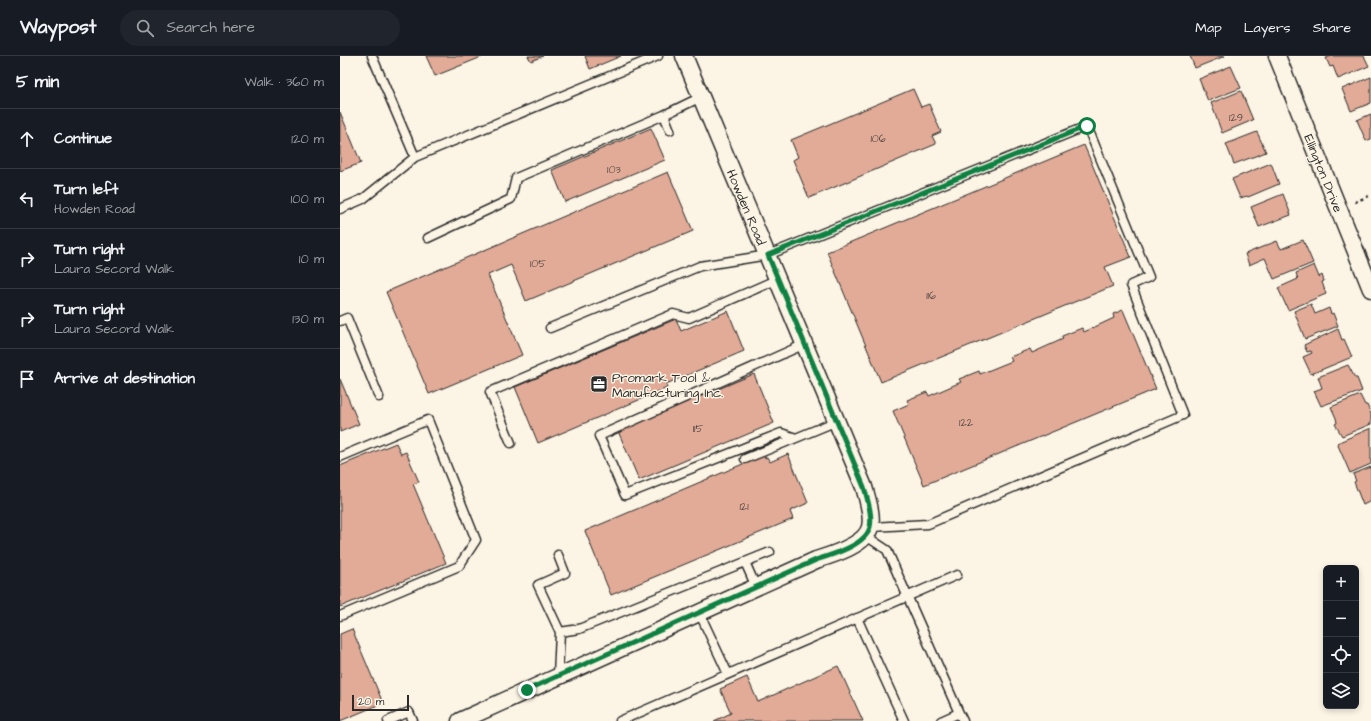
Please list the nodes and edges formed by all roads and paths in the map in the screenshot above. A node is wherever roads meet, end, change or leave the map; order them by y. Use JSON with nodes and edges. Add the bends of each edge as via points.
{"nodes":[{"id":1,"x":372,"y":56,"type":"edge"},
{"id":2,"x":658,"y":56,"type":"edge"},
{"id":3,"x":684,"y":56,"type":"edge"},
{"id":4,"x":1277,"y":56,"type":"edge"},
{"id":5,"x":701,"y":97,"type":"junction"},
{"id":6,"x":664,"y":116,"type":"junction"},
{"id":7,"x":670,"y":130,"type":"dead end"},
{"id":8,"x":415,"y":157,"type":"junction"},
{"id":9,"x":340,"y":209,"type":"edge"},
{"id":10,"x":428,"y":238,"type":"dead end"},
{"id":11,"x":768,"y":255,"type":"junction"},
{"id":12,"x":778,"y":279,"type":"junction"},
{"id":13,"x":1371,"y":289,"type":"edge"},
{"id":14,"x":340,"y":321,"type":"edge"},
{"id":15,"x":550,"y":328,"type":"dead end"},
{"id":16,"x":804,"y":344,"type":"junction"},
{"id":17,"x":378,"y":397,"type":"dead end"},
{"id":18,"x":837,"y":421,"type":"junction"},
{"id":19,"x":796,"y":438,"type":"junction"},
{"id":20,"x":511,"y":443,"type":"dead end"},
{"id":21,"x":340,"y":457,"type":"edge"},
{"id":22,"x":745,"y":460,"type":"dead end"},
{"id":23,"x":869,"y":526,"type":"junction"},
{"id":24,"x":770,"y":552,"type":"dead end"},
{"id":25,"x":558,"y":555,"type":"dead end"},
{"id":26,"x":745,"y":562,"type":"junction"},
{"id":27,"x":956,"y":575,"type":"dead end"},
{"id":28,"x":756,"y":587,"type":"junction"},
{"id":29,"x":908,"y":596,"type":"junction"},
{"id":30,"x":699,"y":612,"type":"junction"},
{"id":31,"x":340,"y":616,"type":"edge"},
{"id":32,"x":857,"y":618,"type":"junction"},
{"id":33,"x":560,"y":632,"type":"junction"},
{"id":34,"x":728,"y":674,"type":"junction"},
{"id":35,"x":558,"y":676,"type":"junction"},
{"id":36,"x":959,"y":713,"type":"junction"},
{"id":37,"x":388,"y":721,"type":"edge"},
{"id":38,"x":413,"y":721,"type":"edge"},
{"id":39,"x":460,"y":721,"type":"edge"},
{"id":40,"x":620,"y":721,"type":"edge"},
{"id":41,"x":904,"y":721,"type":"edge"},
{"id":42,"x":941,"y":721,"type":"edge"},
{"id":43,"x":963,"y":721,"type":"edge"}],
"edges":[{"from":1,"to":8,"type":"lane"},
{"from":2,"to":8,"type":"lane"},
{"from":3,"to":5,"type":"street","name":"Howden Road"},
{"from":4,"to":13,"type":"street","name":"Ellington Drive"},
{"from":5,"to":6,"type":"lane"},
{"from":5,"to":11,"type":"street","name":"Howden Road"},
{"from":6,"to":7,"type":"lane"},
{"from":6,"to":10,"type":"lane","via":[[516,178],[511,199]]},
{"from":8,"to":9,"type":"lane","via":[[363,199]]},
{"from":11,"to":12,"type":"street","name":"Howden Road"},
{"from":11,"to":15,"type":"lane","via":[[700,266]]},
{"from":11,"to":23,"type":"lane","via":[[1087,126],[1149,277],[1131,285],[1183,415],[928,524]]},
{"from":12,"to":16,"type":"street","name":"Howden Road"},
{"from":12,"to":20,"type":"lane","via":[[688,318],[674,314],[490,392]]},
{"from":14,"to":17,"type":"lane","via":[[347,318]]},
{"from":16,"to":18,"type":"street","name":"Howden Road"},
{"from":16,"to":19,"type":"lane","via":[[599,436],[625,495],[781,433]]},
{"from":18,"to":19,"type":"lane"},
{"from":18,"to":23,"type":"street","name":"Howden Road","via":[[864,487]]},
{"from":19,"to":22,"type":"lane"},
{"from":21,"to":31,"type":"lane","via":[[428,420],[476,540],[459,566]]},
{"from":23,"to":28,"type":"street","via":[[858,542]]},
{"from":23,"to":29,"type":"lane","via":[[887,550]]},
{"from":24,"to":26,"type":"lane"},
{"from":25,"to":33,"type":"lane","via":[[565,573],[538,585]]},
{"from":26,"to":28,"type":"lane"},
{"from":26,"to":33,"type":"lane","via":[[579,629]]},
{"from":27,"to":29,"type":"lane"},
{"from":28,"to":30,"type":"street"},
{"from":29,"to":32,"type":"lane"},
{"from":29,"to":36,"type":"lane"},
{"from":30,"to":34,"type":"lane"},
{"from":30,"to":35,"type":"street"},
{"from":32,"to":34,"type":"lane"},
{"from":32,"to":41,"type":"lane"},
{"from":33,"to":35,"type":"lane"},
{"from":34,"to":40,"type":"lane"},
{"from":35,"to":39,"type":"street"},
{"from":36,"to":42,"type":"lane"},
{"from":36,"to":43,"type":"lane"},
{"from":37,"to":38,"type":"lane","via":[[409,712]]}]}
